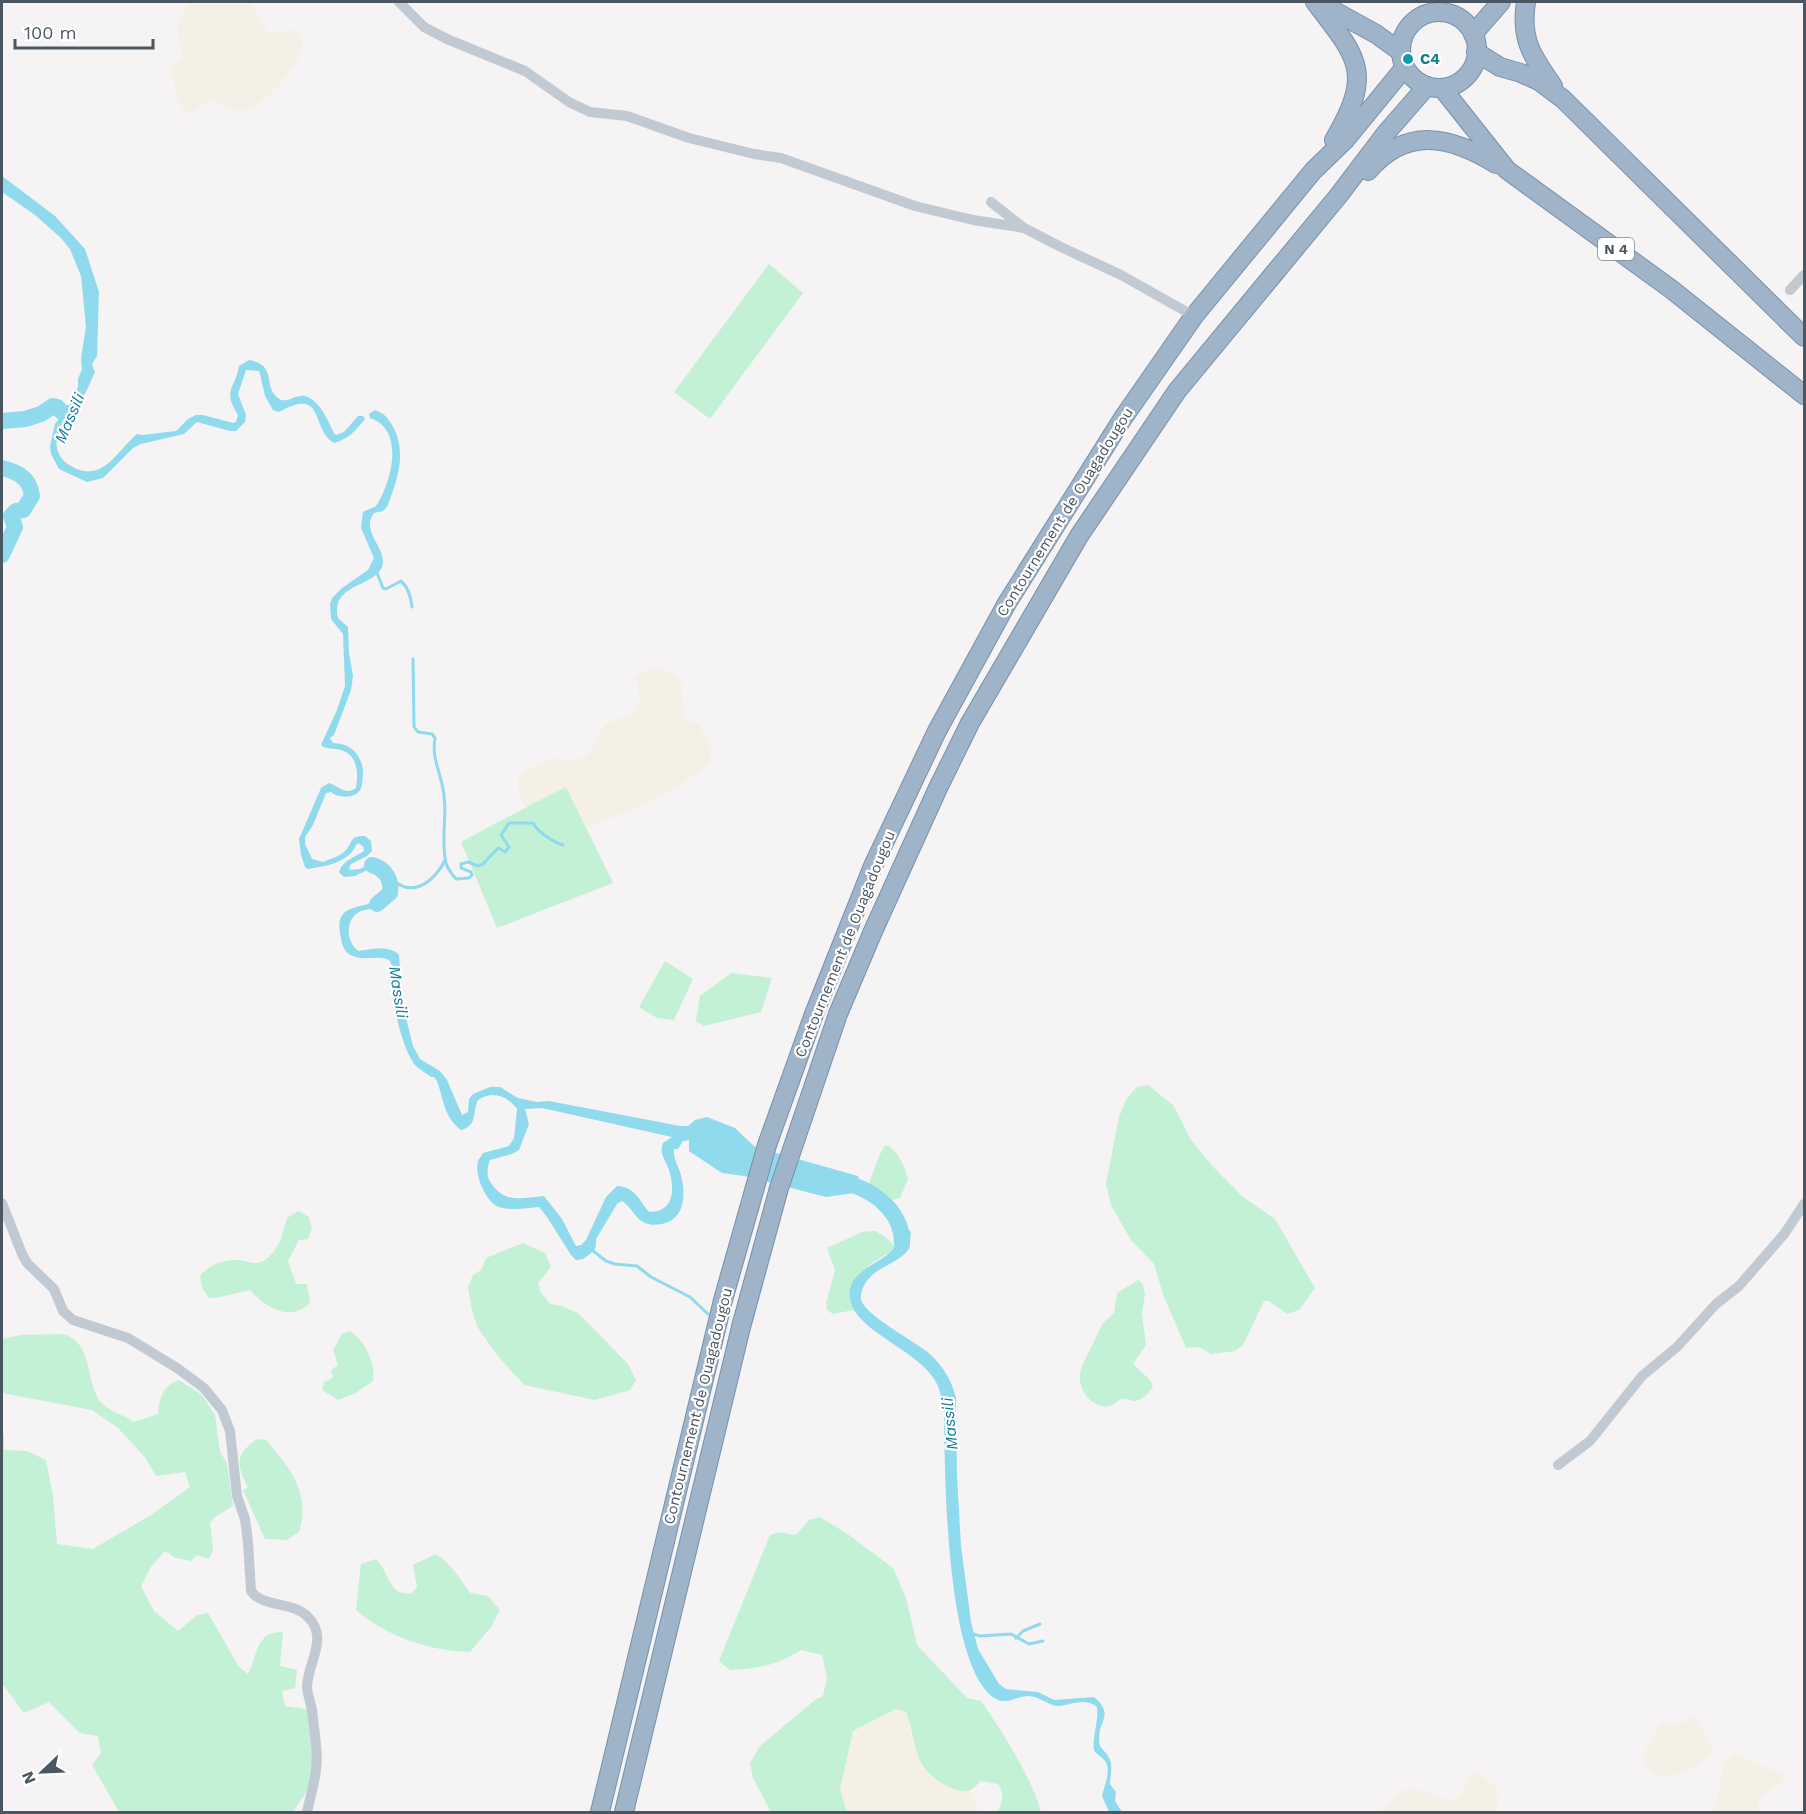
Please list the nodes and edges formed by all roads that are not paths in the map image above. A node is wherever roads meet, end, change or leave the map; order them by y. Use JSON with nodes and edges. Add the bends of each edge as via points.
{"nodes":[{"id":1,"x":399,"y":2,"type":"edge"},
{"id":2,"x":1315,"y":2,"type":"edge"},
{"id":3,"x":1322,"y":2,"type":"edge"},
{"id":4,"x":1501,"y":2,"type":"edge"},
{"id":5,"x":1526,"y":2,"type":"edge"},
{"id":6,"x":1427,"y":7,"type":"edge"},
{"id":7,"x":1458,"y":8,"type":"edge"},
{"id":8,"x":1473,"y":34,"type":"junction"},
{"id":9,"x":1476,"y":52,"type":"junction"},
{"id":10,"x":1403,"y":59,"type":"junction"},
{"id":11,"x":1434,"y":87,"type":"junction"},
{"id":12,"x":1563,"y":99,"type":"junction"},
{"id":13,"x":1507,"y":170,"type":"junction"},
{"id":14,"x":1312,"y":171,"type":"junction"},
{"id":15,"x":1339,"y":195,"type":"junction"},
{"id":16,"x":991,"y":202,"type":"dead end"},
{"id":17,"x":1024,"y":228,"type":"junction"},
{"id":18,"x":1804,"y":276,"type":"edge"},
{"id":19,"x":1790,"y":290,"type":"dead end"},
{"id":20,"x":1194,"y":316,"type":"junction"},
{"id":21,"x":1804,"y":337,"type":"edge"},
{"id":22,"x":1804,"y":395,"type":"edge"},
{"id":23,"x":2,"y":1203,"type":"edge"},
{"id":24,"x":1804,"y":1204,"type":"edge"},
{"id":25,"x":1558,"y":1465,"type":"dead end"},
{"id":26,"x":306,"y":1810,"type":"edge"},
{"id":27,"x":600,"y":1812,"type":"edge"},
{"id":28,"x":624,"y":1812,"type":"edge"}],
"edges":[{"from":1,"to":17,"type":"street","via":[[424,27],[525,71],[590,112],[627,116],[689,138],[781,158],[915,206]]},
{"from":2,"to":14,"type":"highway","via":[[1347,44],[1355,61],[1357,80],[1347,117]]},
{"from":3,"to":10,"type":"highway","number":"N 4","via":[[1376,34]]},
{"from":4,"to":8,"type":"highway"},
{"from":5,"to":12,"type":"highway","via":[[1523,24],[1529,48]]},
{"from":6,"to":7,"type":"highway"},
{"from":6,"to":10,"type":"highway","via":[[1410,25],[1402,42]]},
{"from":7,"to":8,"type":"highway"},
{"from":8,"to":9,"type":"highway"},
{"from":9,"to":11,"type":"highway","via":[[1468,75]]},
{"from":9,"to":12,"type":"highway","via":[[1500,67],[1539,81]]},
{"from":10,"to":11,"type":"highway","number":"N 4","via":[[1414,79]]},
{"from":10,"to":14,"type":"highway","name":"Contournement de Ouagadougou","via":[[1346,139]]},
{"from":11,"to":13,"type":"highway","number":"N 4"},
{"from":11,"to":15,"type":"highway","name":"Contournement de Ouagadougou","via":[[1386,133]]},
{"from":12,"to":21,"type":"highway"},
{"from":13,"to":15,"type":"highway","via":[[1459,145],[1436,139],[1418,140],[1380,158]]},
{"from":13,"to":22,"type":"highway","number":"N 4","via":[[1671,289]]},
{"from":14,"to":20,"type":"highway","name":"Contournement de Ouagadougou"},
{"from":15,"to":28,"type":"highway","name":"Contournement de Ouagadougou","via":[[1177,391],[1079,536],[970,723],[874,929],[838,1014],[779,1188],[741,1327]]},
{"from":16,"to":17,"type":"street"},
{"from":17,"to":20,"type":"street"},
{"from":18,"to":19,"type":"street"},
{"from":20,"to":27,"type":"highway","name":"Contournement de Ouagadougou","via":[[1123,418],[1007,603],[937,731],[873,866],[814,1014],[767,1144],[723,1300]]},
{"from":23,"to":26,"type":"street","via":[[27,1263],[54,1290],[63,1311],[73,1320],[128,1338],[177,1368],[204,1388],[222,1410],[230,1431],[237,1496],[245,1519],[251,1591],[255,1597],[292,1607],[317,1628],[318,1640],[307,1686],[316,1748],[314,1791]]},
{"from":24,"to":25,"type":"street","via":[[1785,1233],[1739,1286],[1642,1376],[1590,1441]]}]}
